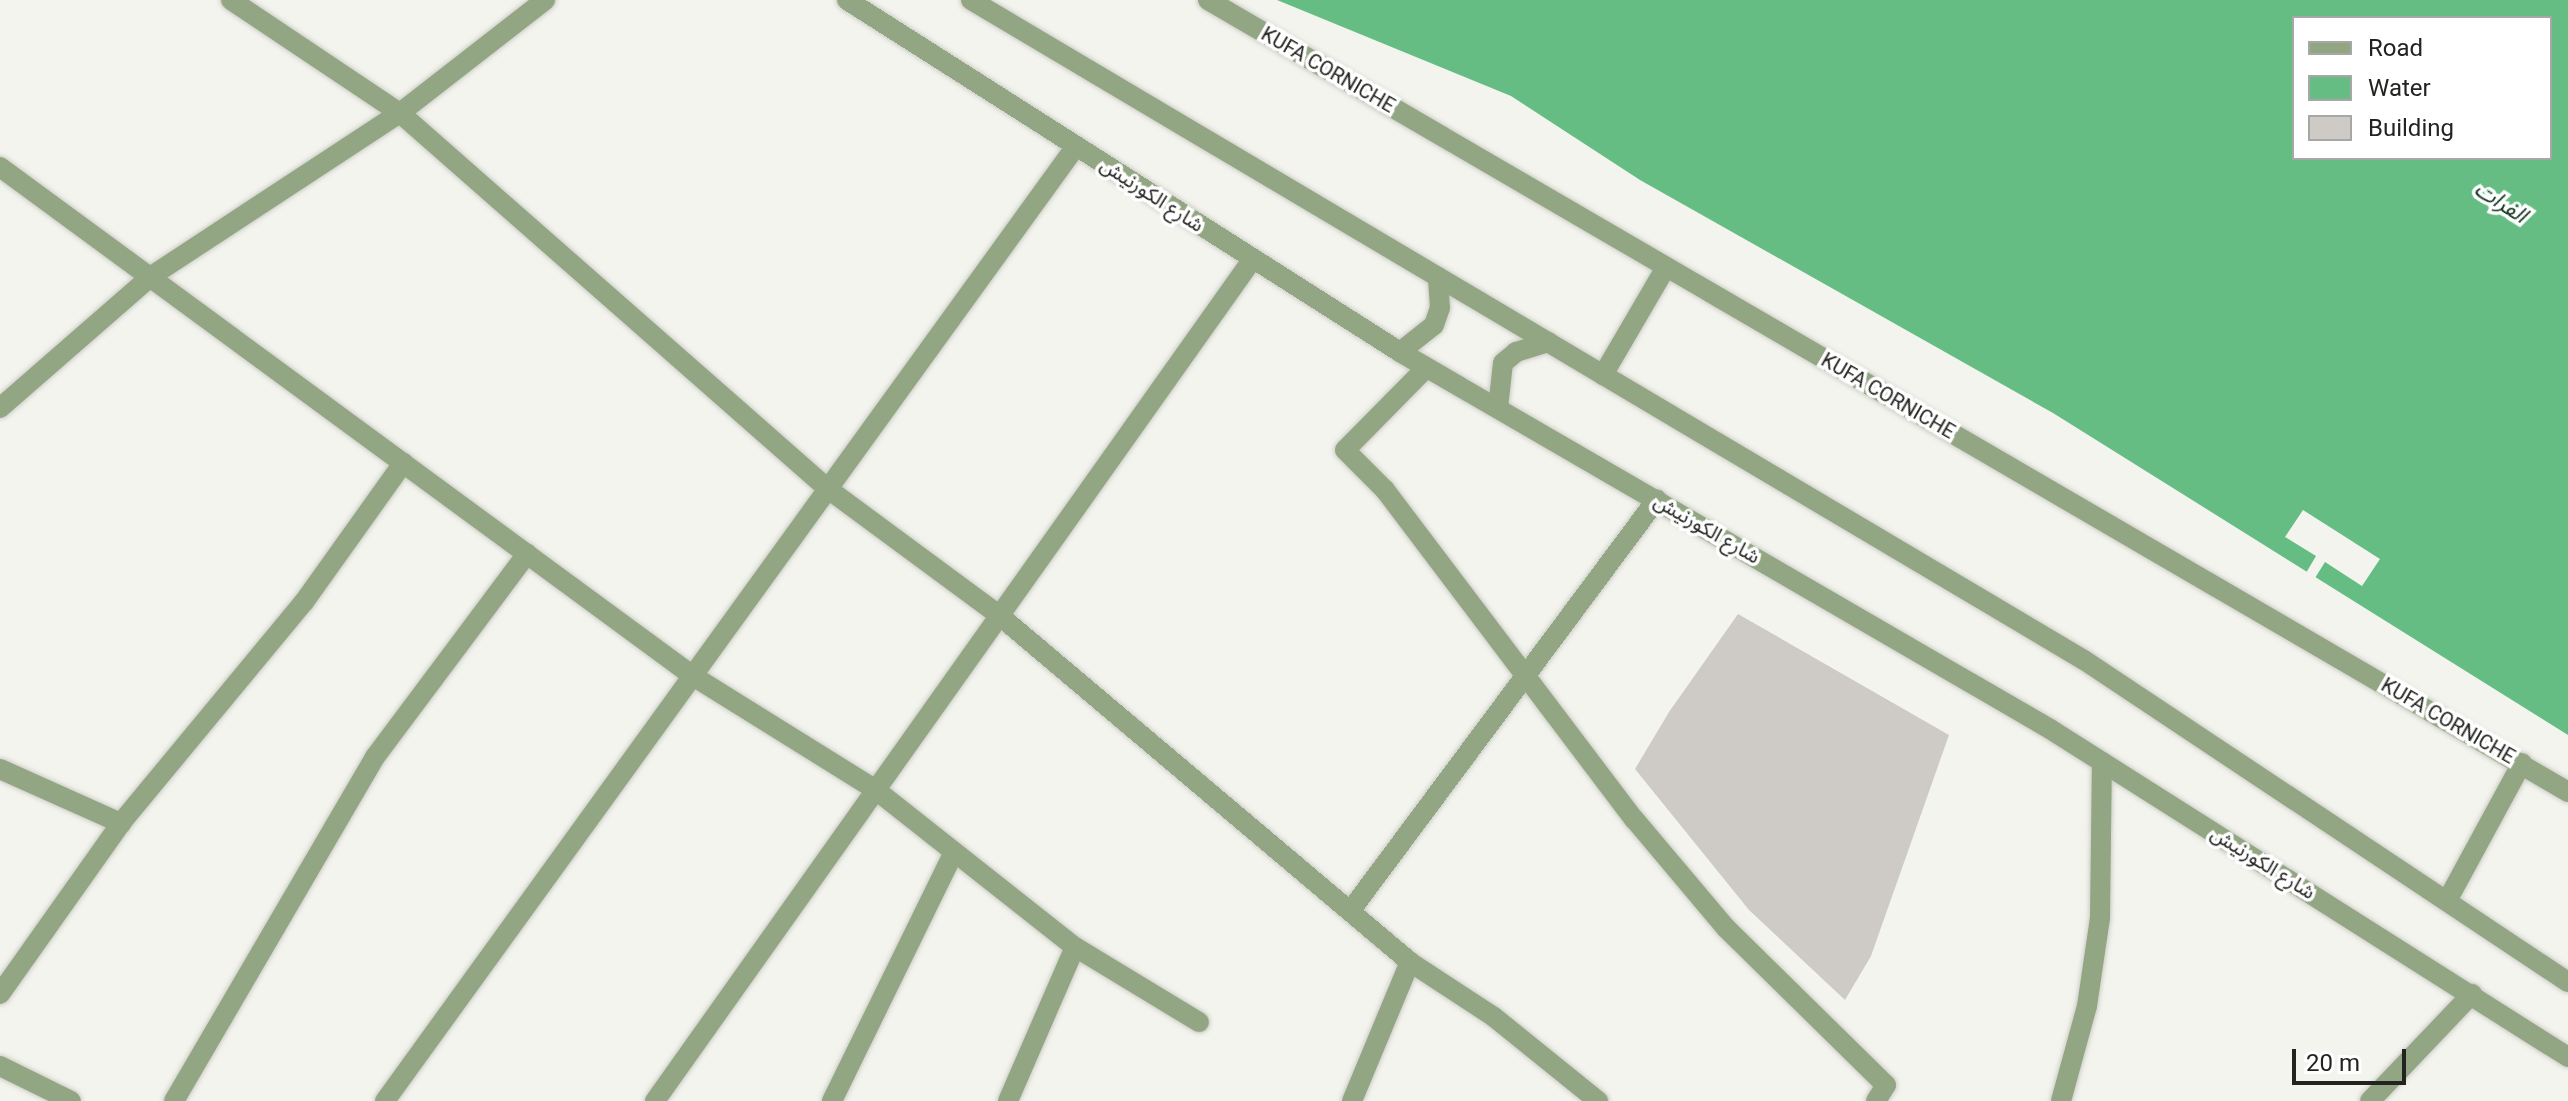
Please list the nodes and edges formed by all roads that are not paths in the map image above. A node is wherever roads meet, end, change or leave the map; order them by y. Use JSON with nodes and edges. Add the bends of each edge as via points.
{"nodes":[{"id":1,"x":231,"y":0,"type":"edge"},
{"id":2,"x":545,"y":0,"type":"edge"},
{"id":3,"x":847,"y":0,"type":"edge"},
{"id":4,"x":971,"y":0,"type":"edge"},
{"id":5,"x":1208,"y":0,"type":"edge"},
{"id":6,"x":400,"y":113,"type":"junction"},
{"id":7,"x":1076,"y":146,"type":"junction"},
{"id":8,"x":0,"y":167,"type":"edge"},
{"id":9,"x":1252,"y":260,"type":"junction"},
{"id":10,"x":1666,"y":267,"type":"junction"},
{"id":11,"x":150,"y":277,"type":"junction"},
{"id":12,"x":1438,"y":277,"type":"junction"},
{"id":13,"x":1548,"y":342,"type":"junction"},
{"id":14,"x":1400,"y":352,"type":"junction"},
{"id":15,"x":1426,"y":368,"type":"junction"},
{"id":16,"x":1603,"y":375,"type":"junction"},
{"id":17,"x":0,"y":408,"type":"edge"},
{"id":18,"x":1498,"y":408,"type":"junction"},
{"id":19,"x":403,"y":463,"type":"junction"},
{"id":20,"x":828,"y":489,"type":"junction"},
{"id":21,"x":1657,"y":499,"type":"junction"},
{"id":22,"x":527,"y":554,"type":"junction"},
{"id":23,"x":1000,"y":616,"type":"junction"},
{"id":24,"x":693,"y":676,"type":"junction"},
{"id":25,"x":1525,"y":676,"type":"junction"},
{"id":26,"x":2102,"y":762,"type":"junction"},
{"id":27,"x":2522,"y":763,"type":"junction"},
{"id":28,"x":0,"y":769,"type":"edge"},
{"id":29,"x":876,"y":790,"type":"junction"},
{"id":30,"x":2568,"y":792,"type":"edge"},
{"id":31,"x":121,"y":823,"type":"junction"},
{"id":32,"x":954,"y":852,"type":"junction"},
{"id":33,"x":2447,"y":901,"type":"junction"},
{"id":34,"x":1351,"y":910,"type":"junction"},
{"id":35,"x":1075,"y":947,"type":"junction"},
{"id":36,"x":1410,"y":962,"type":"junction"},
{"id":37,"x":2568,"y":982,"type":"edge"},
{"id":38,"x":0,"y":994,"type":"edge"},
{"id":39,"x":2472,"y":994,"type":"junction"},
{"id":40,"x":1199,"y":1022,"type":"dead end"},
{"id":41,"x":2568,"y":1057,"type":"edge"},
{"id":42,"x":0,"y":1066,"type":"edge"},
{"id":43,"x":71,"y":1101,"type":"edge"},
{"id":44,"x":174,"y":1101,"type":"edge"},
{"id":45,"x":385,"y":1101,"type":"edge"},
{"id":46,"x":655,"y":1101,"type":"edge"},
{"id":47,"x":832,"y":1101,"type":"edge"},
{"id":48,"x":1008,"y":1101,"type":"edge"},
{"id":49,"x":1352,"y":1101,"type":"edge"},
{"id":50,"x":1598,"y":1101,"type":"edge"},
{"id":51,"x":1876,"y":1101,"type":"edge"},
{"id":52,"x":2061,"y":1101,"type":"edge"},
{"id":53,"x":2370,"y":1101,"type":"edge"}],
"edges":[{"from":1,"to":6,"type":"street"},
{"from":2,"to":6,"type":"street"},
{"from":3,"to":7,"type":"street","name":"شارع الكورنيش"},
{"from":4,"to":12,"type":"street"},
{"from":5,"to":10,"type":"street","name":"KUFA CORNICHE"},
{"from":6,"to":11,"type":"street"},
{"from":6,"to":20,"type":"street"},
{"from":7,"to":9,"type":"street","name":"شارع الكورنيش"},
{"from":7,"to":20,"type":"street"},
{"from":8,"to":11,"type":"street"},
{"from":9,"to":14,"type":"street","name":"شارع الكورنيش"},
{"from":9,"to":23,"type":"street"},
{"from":10,"to":16,"type":"street"},
{"from":10,"to":27,"type":"street","name":"KUFA CORNICHE"},
{"from":11,"to":17,"type":"street"},
{"from":11,"to":19,"type":"street"},
{"from":12,"to":13,"type":"street"},
{"from":12,"to":14,"type":"street","via":[[1440,308],[1434,325]]},
{"from":13,"to":16,"type":"street"},
{"from":13,"to":18,"type":"street","via":[[1516,352],[1503,363]]},
{"from":14,"to":15,"type":"street","name":"شارع الكورنيش"},
{"from":15,"to":18,"type":"street","name":"شارع الكورنيش"},
{"from":15,"to":25,"type":"street","via":[[1345,450],[1385,490]]},
{"from":16,"to":33,"type":"street","via":[[2084,660]]},
{"from":18,"to":21,"type":"street","name":"شارع الكورنيش"},
{"from":19,"to":22,"type":"street"},
{"from":19,"to":31,"type":"street","via":[[304,602]]},
{"from":20,"to":23,"type":"street"},
{"from":20,"to":24,"type":"street"},
{"from":21,"to":25,"type":"street"},
{"from":21,"to":26,"type":"street","name":"شارع الكورنيش"},
{"from":22,"to":24,"type":"street"},
{"from":22,"to":44,"type":"street","via":[[375,757]]},
{"from":23,"to":29,"type":"street"},
{"from":23,"to":34,"type":"street"},
{"from":24,"to":29,"type":"street"},
{"from":24,"to":45,"type":"street"},
{"from":25,"to":34,"type":"street"},
{"from":25,"to":51,"type":"street","via":[[1726,928],[1886,1085]]},
{"from":26,"to":39,"type":"street","name":"شارع الكورنيش"},
{"from":26,"to":52,"type":"street","via":[[2100,918],[2087,1006]]},
{"from":27,"to":30,"type":"street","name":"KUFA CORNICHE"},
{"from":27,"to":33,"type":"street"},
{"from":28,"to":31,"type":"street"},
{"from":29,"to":32,"type":"street"},
{"from":29,"to":46,"type":"street"},
{"from":31,"to":38,"type":"street"},
{"from":32,"to":35,"type":"street"},
{"from":32,"to":47,"type":"street"},
{"from":33,"to":37,"type":"street"},
{"from":34,"to":36,"type":"street"},
{"from":35,"to":40,"type":"street"},
{"from":35,"to":48,"type":"street"},
{"from":36,"to":49,"type":"street"},
{"from":36,"to":50,"type":"street","via":[[1494,1017]]},
{"from":39,"to":41,"type":"street","name":"شارع الكورنيش"},
{"from":39,"to":53,"type":"street"},
{"from":42,"to":43,"type":"street"}]}
